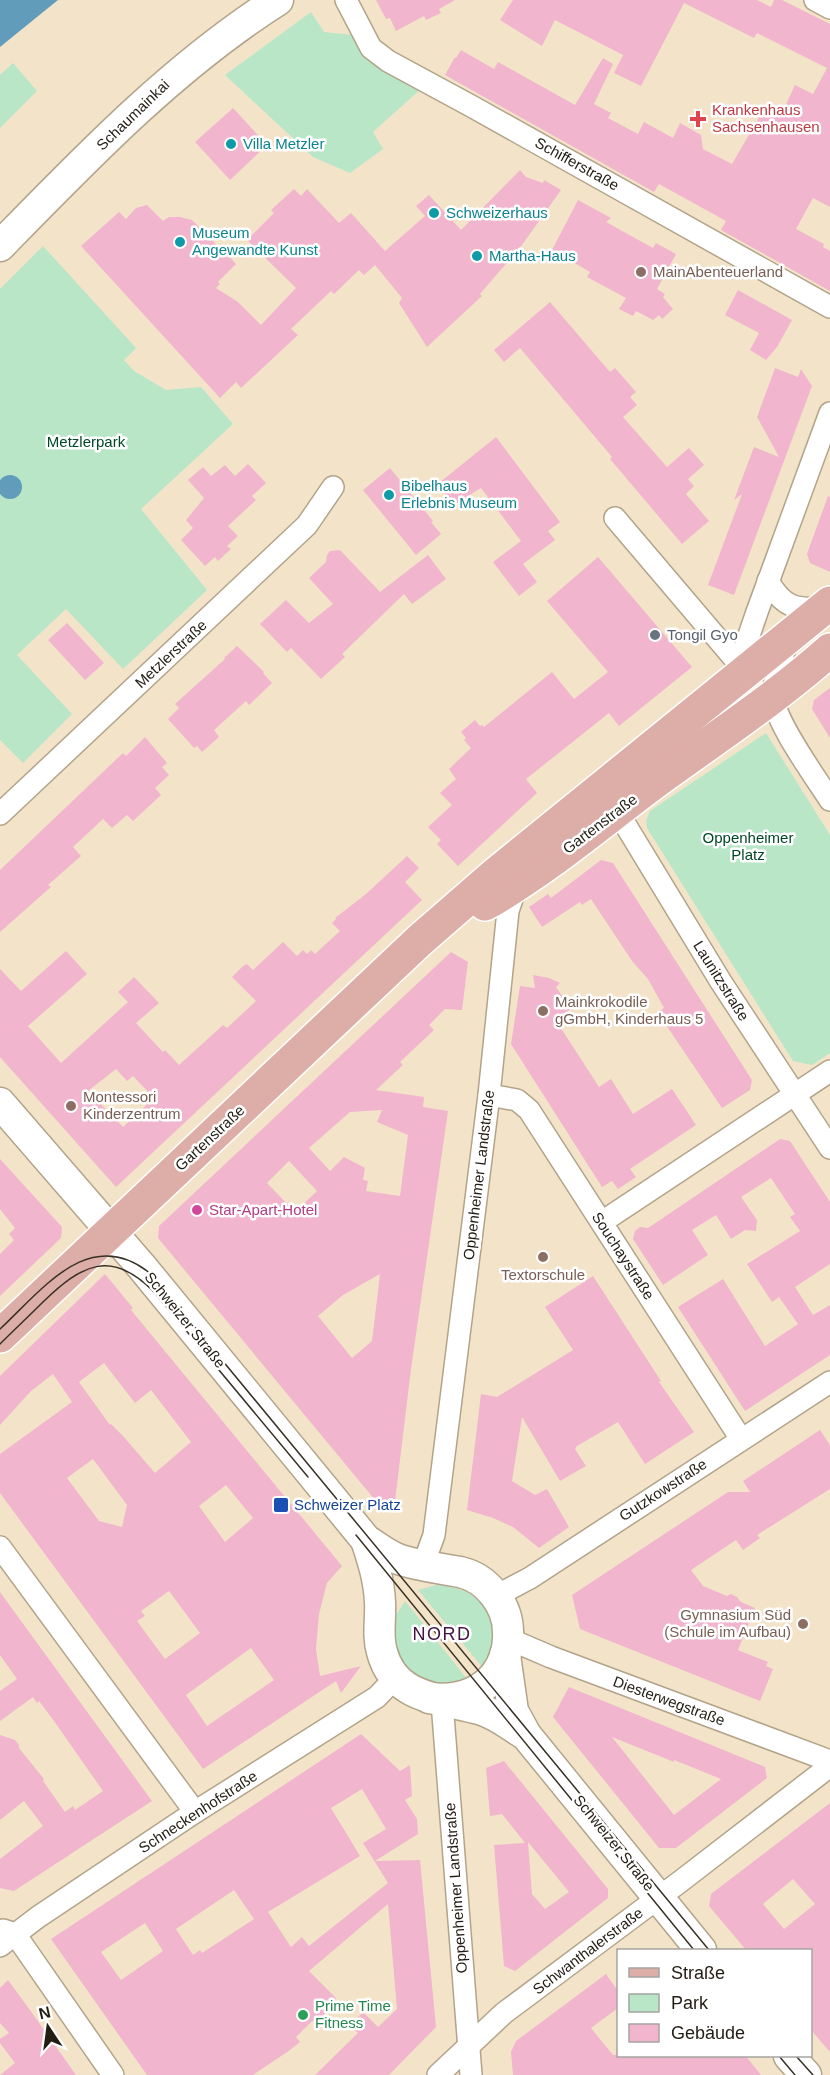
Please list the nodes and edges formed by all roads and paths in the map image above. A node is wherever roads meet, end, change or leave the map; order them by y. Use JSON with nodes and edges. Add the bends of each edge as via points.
{"nodes":[{"id":1,"x":278,"y":0,"type":"edge"},
{"id":2,"x":346,"y":0,"type":"edge"},
{"id":3,"x":815,"y":0,"type":"edge"},
{"id":4,"x":830,"y":8,"type":"edge"},
{"id":5,"x":0,"y":246,"type":"edge"},
{"id":6,"x":830,"y":307,"type":"edge"},
{"id":7,"x":830,"y":413,"type":"edge"},
{"id":8,"x":333,"y":487,"type":"dead end"},
{"id":9,"x":615,"y":518,"type":"dead end"},
{"id":10,"x":768,"y":581,"type":"junction"},
{"id":11,"x":828,"y":605,"type":"edge"},
{"id":12,"x":788,"y":637,"type":"junction"},
{"id":13,"x":830,"y":650,"type":"edge"},
{"id":14,"x":737,"y":671,"type":"junction"},
{"id":15,"x":773,"y":697,"type":"junction"},
{"id":16,"x":660,"y":779,"type":"junction"},
{"id":17,"x":830,"y":800,"type":"edge"},
{"id":18,"x":581,"y":805,"type":"junction"},
{"id":19,"x":616,"y":812,"type":"junction"},
{"id":20,"x":0,"y":814,"type":"edge"},
{"id":21,"x":515,"y":887,"type":"junction"},
{"id":22,"x":420,"y":940,"type":"junction"},
{"id":23,"x":830,"y":1071,"type":"edge"},
{"id":24,"x":795,"y":1094,"type":"junction"},
{"id":25,"x":489,"y":1095,"type":"junction"},
{"id":26,"x":0,"y":1103,"type":"edge"},
{"id":27,"x":830,"y":1148,"type":"edge"},
{"id":28,"x":602,"y":1222,"type":"junction"},
{"id":29,"x":111,"y":1230,"type":"junction"},
{"id":30,"x":0,"y":1336,"type":"edge"},
{"id":31,"x":830,"y":1382,"type":"edge"},
{"id":32,"x":741,"y":1439,"type":"junction"},
{"id":33,"x":366,"y":1540,"type":"junction"},
{"id":34,"x":0,"y":1547,"type":"edge"},
{"id":35,"x":437,"y":1568,"type":"junction"},
{"id":36,"x":496,"y":1596,"type":"junction"},
{"id":37,"x":380,"y":1622,"type":"junction"},
{"id":38,"x":507,"y":1647,"type":"junction"},
{"id":39,"x":395,"y":1678,"type":"junction"},
{"id":40,"x":436,"y":1700,"type":"junction"},
{"id":41,"x":526,"y":1736,"type":"junction"},
{"id":42,"x":830,"y":1761,"type":"edge"},
{"id":43,"x":830,"y":1766,"type":"edge"},
{"id":44,"x":195,"y":1812,"type":"junction"},
{"id":45,"x":659,"y":1898,"type":"junction"},
{"id":46,"x":5,"y":1937,"type":"edge"},
{"id":47,"x":700,"y":1949,"type":"edge"},
{"id":48,"x":468,"y":2046,"type":"junction"},
{"id":49,"x":791,"y":2057,"type":"edge"},
{"id":50,"x":113,"y":2075,"type":"edge"},
{"id":51,"x":438,"y":2075,"type":"edge"},
{"id":52,"x":471,"y":2075,"type":"edge"},
{"id":53,"x":806,"y":2075,"type":"edge"}],
"edges":[{"from":1,"to":5,"type":"street","name":"Schaumainkai","via":[[172,78]]},
{"from":2,"to":6,"type":"street","name":"Schifferstraße","via":[[371,48],[388,61]]},
{"from":3,"to":4,"type":"street"},
{"from":7,"to":10,"type":"street"},
{"from":8,"to":20,"type":"street","name":"Metzlerstraße","via":[[307,525]]},
{"from":9,"to":14,"type":"street"},
{"from":10,"to":11,"type":"street","via":[[785,603],[808,609]]},
{"from":10,"to":14,"type":"street"},
{"from":11,"to":12,"type":"main road","name":"Gartenstraße"},
{"from":12,"to":14,"type":"main road","name":"Gartenstraße"},
{"from":12,"to":15,"type":"street","via":[[776,672]]},
{"from":13,"to":15,"type":"main road","name":"Gartenstraße"},
{"from":14,"to":16,"type":"street","via":[[722,710]]},
{"from":14,"to":18,"type":"main road","name":"Gartenstraße"},
{"from":15,"to":16,"type":"main road","name":"Gartenstraße"},
{"from":15,"to":17,"type":"street","via":[[784,727]]},
{"from":16,"to":19,"type":"main road","name":"Gartenstraße"},
{"from":18,"to":21,"type":"street","name":"Oppenheimer Landstraße"},
{"from":18,"to":22,"type":"main road","name":"Gartenstraße"},
{"from":19,"to":21,"type":"main road","name":"Gartenstraße"},
{"from":19,"to":24,"type":"street","name":"Launitzstraße"},
{"from":21,"to":22,"type":"main road","name":"Gartenstraße"},
{"from":21,"to":25,"type":"street","name":"Oppenheimer Landstraße","via":[[508,911]]},
{"from":22,"to":29,"type":"main road","name":"Gartenstraße"},
{"from":23,"to":24,"type":"street"},
{"from":24,"to":27,"type":"street","name":"Launitzstraße"},
{"from":24,"to":28,"type":"street"},
{"from":25,"to":28,"type":"street","name":"Souchaystraße","via":[[517,1101],[529,1110]]},
{"from":25,"to":35,"type":"street","name":"Oppenheimer Landstraße","via":[[434,1535]]},
{"from":26,"to":29,"type":"street","name":"Schweizer Straße"},
{"from":28,"to":32,"type":"street","name":"Souchaystraße"},
{"from":29,"to":30,"type":"main road","name":"Gartenstraße"},
{"from":29,"to":33,"type":"street","name":"Schweizer Straße"},
{"from":31,"to":32,"type":"street","name":"Gutzkowstraße"},
{"from":32,"to":36,"type":"street","name":"Gutzkowstraße","via":[[530,1578]]},
{"from":33,"to":35,"type":"street","via":[[396,1558]]},
{"from":33,"to":37,"type":"street","via":[[377,1574]]},
{"from":34,"to":44,"type":"street"},
{"from":35,"to":36,"type":"street","via":[[471,1576]]},
{"from":35,"to":37,"type":"street","via":[[406,1582],[391,1598]]},
{"from":36,"to":38,"type":"street","via":[[506,1617]]},
{"from":37,"to":39,"type":"street","via":[[381,1652]]},
{"from":38,"to":40,"type":"street","via":[[494,1676],[480,1689]]},
{"from":38,"to":41,"type":"street","via":[[513,1711]]},
{"from":38,"to":42,"type":"street","name":"Diesterwegstraße","via":[[551,1657]]},
{"from":39,"to":40,"type":"street","via":[[405,1687]]},
{"from":39,"to":44,"type":"street","name":"Schneckenhofstraße","via":[[377,1697]]},
{"from":40,"to":41,"type":"street","via":[[483,1711]]},
{"from":40,"to":48,"type":"street","name":"Oppenheimer Landstraße"},
{"from":41,"to":45,"type":"street","name":"Schweizer Straße"},
{"from":43,"to":45,"type":"street","name":"Schwanthalerstraße"},
{"from":44,"to":46,"type":"street","name":"Schneckenhofstraße"},
{"from":45,"to":47,"type":"street","name":"Schweizer Straße"},
{"from":45,"to":48,"type":"street","name":"Schwanthalerstraße","via":[[504,2013]]},
{"from":46,"to":50,"type":"street"},
{"from":48,"to":51,"type":"street","name":"Schwanthalerstraße"},
{"from":48,"to":52,"type":"street","name":"Oppenheimer Landstraße"},
{"from":49,"to":53,"type":"street"}]}
